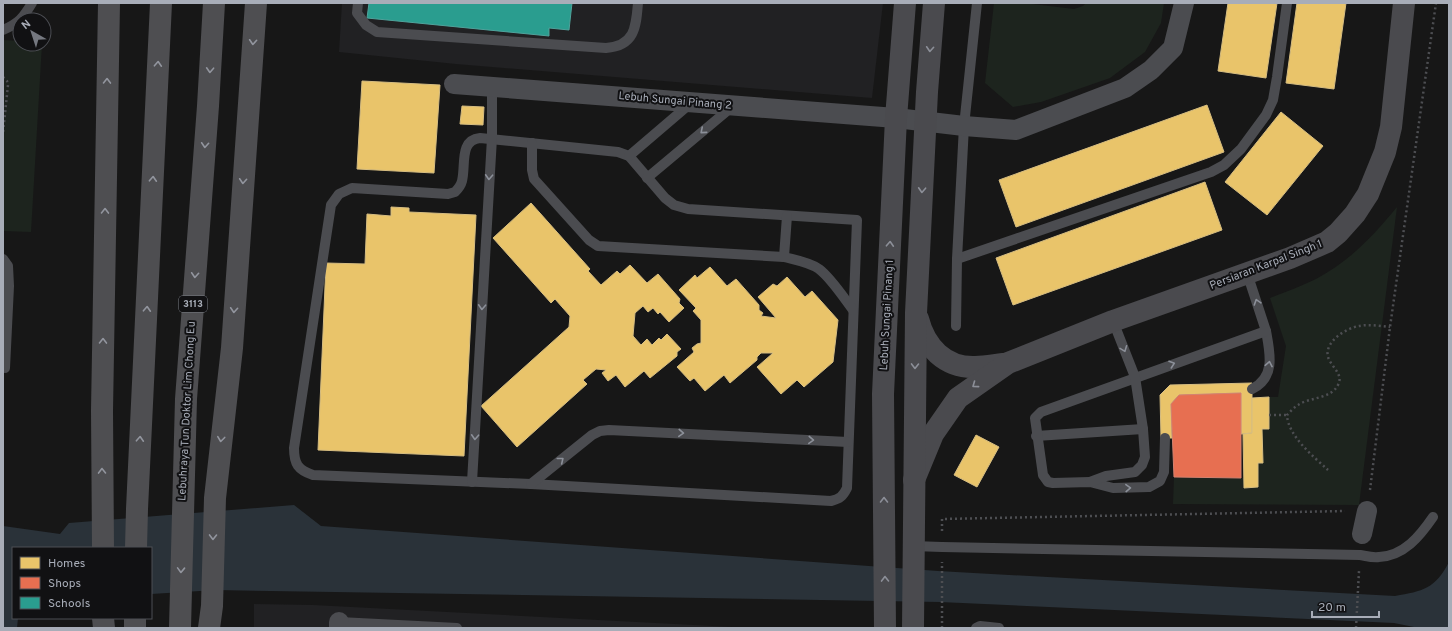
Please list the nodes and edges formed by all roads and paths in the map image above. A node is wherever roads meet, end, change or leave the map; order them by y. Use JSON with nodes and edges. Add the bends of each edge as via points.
{"nodes":[{"id":1,"x":32,"y":3,"type":"edge"},
{"id":2,"x":109,"y":3,"type":"edge"},
{"id":3,"x":161,"y":3,"type":"edge"},
{"id":4,"x":214,"y":3,"type":"edge"},
{"id":5,"x":256,"y":3,"type":"edge"},
{"id":6,"x":358,"y":3,"type":"edge"},
{"id":7,"x":638,"y":3,"type":"edge"},
{"id":8,"x":905,"y":3,"type":"edge"},
{"id":9,"x":934,"y":3,"type":"edge"},
{"id":10,"x":977,"y":3,"type":"edge"},
{"id":11,"x":1184,"y":3,"type":"edge"},
{"id":12,"x":1287,"y":3,"type":"edge"},
{"id":13,"x":1404,"y":3,"type":"edge"},
{"id":14,"x":3,"y":30,"type":"edge"},
{"id":15,"x":3,"y":77,"type":"edge"},
{"id":16,"x":454,"y":84,"type":"dead end"},
{"id":17,"x":492,"y":86,"type":"junction"},
{"id":18,"x":693,"y":102,"type":"junction"},
{"id":19,"x":733,"y":106,"type":"junction"},
{"id":20,"x":896,"y":118,"type":"junction"},
{"id":21,"x":926,"y":121,"type":"junction"},
{"id":22,"x":964,"y":126,"type":"junction"},
{"id":23,"x":3,"y":133,"type":"edge"},
{"id":24,"x":492,"y":138,"type":"junction"},
{"id":25,"x":532,"y":143,"type":"junction"},
{"id":26,"x":629,"y":156,"type":"junction"},
{"id":27,"x":646,"y":178,"type":"junction"},
{"id":28,"x":787,"y":216,"type":"junction"},
{"id":29,"x":784,"y":257,"type":"junction"},
{"id":30,"x":3,"y":259,"type":"edge"},
{"id":31,"x":957,"y":259,"type":"junction"},
{"id":32,"x":1247,"y":273,"type":"junction"},
{"id":33,"x":853,"y":310,"type":"junction"},
{"id":34,"x":916,"y":312,"type":"junction"},
{"id":35,"x":1113,"y":321,"type":"junction"},
{"id":36,"x":956,"y":326,"type":"dead end"},
{"id":37,"x":1390,"y":327,"type":"dead end"},
{"id":38,"x":1266,"y":331,"type":"junction"},
{"id":39,"x":1008,"y":363,"type":"junction"},
{"id":40,"x":5,"y":368,"type":"dead end"},
{"id":41,"x":1135,"y":377,"type":"junction"},
{"id":42,"x":1252,"y":389,"type":"dead end"},
{"id":43,"x":1269,"y":415,"type":"dead end"},
{"id":44,"x":1287,"y":415,"type":"junction"},
{"id":45,"x":1143,"y":429,"type":"junction"},
{"id":46,"x":1036,"y":436,"type":"junction"},
{"id":47,"x":1165,"y":438,"type":"dead end"},
{"id":48,"x":848,"y":442,"type":"junction"},
{"id":49,"x":1328,"y":470,"type":"dead end"},
{"id":50,"x":914,"y":480,"type":"junction"},
{"id":51,"x":472,"y":482,"type":"junction"},
{"id":52,"x":1090,"y":482,"type":"junction"},
{"id":53,"x":531,"y":484,"type":"junction"},
{"id":54,"x":1367,"y":511,"type":"dead end"},
{"id":55,"x":1433,"y":517,"type":"dead end"},
{"id":56,"x":1362,"y":534,"type":"dead end"},
{"id":57,"x":103,"y":547,"type":"edge"},
{"id":58,"x":136,"y":547,"type":"edge"},
{"id":59,"x":913,"y":549,"type":"junction"},
{"id":60,"x":1360,"y":555,"type":"junction"},
{"id":61,"x":942,"y":557,"type":"dead end"},
{"id":62,"x":180,"y":619,"type":"edge"},
{"id":63,"x":885,"y":623,"type":"edge"},
{"id":64,"x":913,"y":623,"type":"edge"},
{"id":65,"x":339,"y":625,"type":"edge"},
{"id":66,"x":209,"y":628,"type":"edge"},
{"id":67,"x":450,"y":628,"type":"edge"},
{"id":68,"x":457,"y":628,"type":"edge"},
{"id":69,"x":942,"y":628,"type":"edge"},
{"id":70,"x":976,"y":628,"type":"edge"},
{"id":71,"x":998,"y":628,"type":"edge"},
{"id":72,"x":1356,"y":628,"type":"edge"}],
"edges":[{"from":1,"to":14,"type":"lane","via":[[16,24]]},
{"from":57,"to":2,"type":"highway","one_way":true,"via":[[102,411]]},
{"from":58,"to":3,"type":"highway","one_way":true},
{"from":4,"to":62,"type":"highway","name":"Lebuhraya Tun Doktor Lim Chong Eu","number":"3113","one_way":true,"via":[[186,399]]},
{"from":5,"to":66,"type":"highway","one_way":true,"via":[[232,348],[214,498],[212,606]]},
{"from":6,"to":7,"type":"lane","via":[[357,13],[366,25],[377,32],[606,48],[626,42],[633,34]]},
{"from":8,"to":20,"type":"street","name":"Lebuh Sungai Pinang 1"},
{"from":9,"to":21,"type":"street","one_way":true},
{"from":10,"to":22,"type":"lane"},
{"from":11,"to":22,"type":"street","name":"Lebuh Sungai Pinang 2","via":[[1172,48],[1151,70],[1125,88],[1016,130]]},
{"from":12,"to":31,"type":"lane","via":[[1273,100],[1266,115],[1241,149],[1224,165],[1212,172]]},
{"from":13,"to":32,"type":"street","name":"Persiaran Karpal Singh 1","via":[[1391,127],[1385,152],[1368,194],[1355,214],[1327,242]]},
{"from":15,"to":23,"type":"path","via":[[8,85]]},
{"from":16,"to":17,"type":"street","name":"Lebuh Sungai Pinang 2"},
{"from":17,"to":18,"type":"street","name":"Lebuh Sungai Pinang 2"},
{"from":17,"to":24,"type":"lane"},
{"from":18,"to":19,"type":"street","name":"Lebuh Sungai Pinang 2"},
{"from":18,"to":26,"type":"lane"},
{"from":19,"to":20,"type":"street","name":"Lebuh Sungai Pinang 2"},
{"from":19,"to":27,"type":"lane","one_way":true},
{"from":20,"to":21,"type":"street","name":"Lebuh Sungai Pinang 2"},
{"from":63,"to":20,"type":"street","name":"Lebuh Sungai Pinang 1","one_way":true,"via":[[883,394]]},
{"from":21,"to":22,"type":"street","name":"Lebuh Sungai Pinang 2"},
{"from":21,"to":34,"type":"street","one_way":true},
{"from":22,"to":31,"type":"lane"},
{"from":24,"to":25,"type":"lane"},
{"from":24,"to":51,"type":"lane","one_way":true},
{"from":24,"to":51,"type":"lane","via":[[469,141],[466,146],[462,183],[455,192],[448,194],[352,188],[339,194],[331,205],[294,448],[297,465],[304,472],[313,475]]},
{"from":25,"to":26,"type":"lane","via":[[618,152]]},
{"from":25,"to":29,"type":"lane","via":[[534,179],[589,240],[598,246]]},
{"from":26,"to":27,"type":"lane"},
{"from":27,"to":28,"type":"lane","via":[[664,198],[674,205],[688,209]]},
{"from":28,"to":29,"type":"lane"},
{"from":28,"to":33,"type":"lane","via":[[857,220]]},
{"from":29,"to":33,"type":"lane","via":[[820,270]]},
{"from":30,"to":40,"type":"lane","via":[[8,266],[9,286]]},
{"from":31,"to":36,"type":"lane"},
{"from":32,"to":35,"type":"street","name":"Persiaran Karpal Singh 1"},
{"from":38,"to":32,"type":"lane","one_way":true},
{"from":33,"to":48,"type":"lane"},
{"from":34,"to":39,"type":"street","name":"Persiaran Karpal Singh 1","via":[[920,330],[937,355],[955,364],[974,367]]},
{"from":34,"to":50,"type":"street","one_way":true},
{"from":35,"to":39,"type":"street","name":"Persiaran Karpal Singh 1"},
{"from":35,"to":41,"type":"lane","one_way":true},
{"from":37,"to":44,"type":"path","via":[[1359,326],[1334,339],[1328,347],[1328,357],[1339,375],[1339,383],[1334,391],[1299,404]]},
{"from":41,"to":38,"type":"lane","one_way":true},
{"from":42,"to":38,"type":"lane","one_way":true,"via":[[1260,386],[1266,378],[1271,358]]},
{"from":39,"to":50,"type":"street","name":"Persiaran Karpal Singh 1","one_way":true,"via":[[958,398],[933,434]]},
{"from":41,"to":45,"type":"lane"},
{"from":41,"to":46,"type":"lane","via":[[1041,412],[1035,418]]},
{"from":43,"to":44,"type":"path"},
{"from":44,"to":49,"type":"path","via":[[1287,423],[1306,450]]},
{"from":45,"to":46,"type":"lane"},
{"from":45,"to":52,"type":"lane","via":[[1145,457],[1142,465],[1135,472],[1106,476]]},
{"from":46,"to":52,"type":"lane","via":[[1043,475],[1048,482]]},
{"from":52,"to":47,"type":"lane","one_way":true,"via":[[1113,488],[1149,487],[1160,481],[1164,472]]},
{"from":53,"to":48,"type":"lane","one_way":true,"via":[[600,431]]},
{"from":48,"to":53,"type":"lane","via":[[847,488],[838,500],[831,501]]},
{"from":50,"to":59,"type":"street"},
{"from":51,"to":53,"type":"lane"},
{"from":54,"to":56,"type":"street"},
{"from":55,"to":60,"type":"lane","via":[[1423,532],[1400,552],[1380,557]]},
{"from":59,"to":60,"type":"lane","via":[[942,547]]},
{"from":59,"to":64,"type":"street"},
{"from":60,"to":72,"type":"path"},
{"from":61,"to":69,"type":"path"},
{"from":65,"to":67,"type":"lane"},
{"from":67,"to":68,"type":"lane"},
{"from":70,"to":71,"type":"lane"}]}
